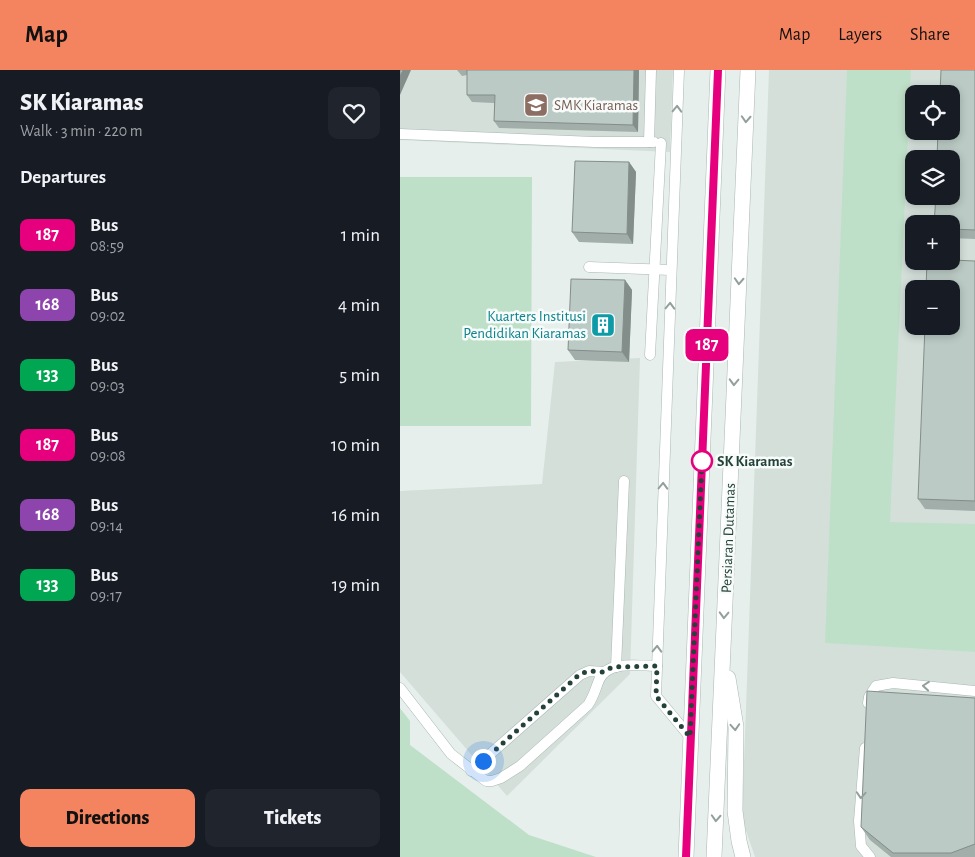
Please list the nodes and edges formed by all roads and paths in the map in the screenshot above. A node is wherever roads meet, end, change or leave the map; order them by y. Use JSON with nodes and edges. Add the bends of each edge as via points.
{"nodes":[{"id":1,"x":651,"y":70,"type":"edge"},
{"id":2,"x":679,"y":70,"type":"edge"},
{"id":3,"x":718,"y":70,"type":"edge"},
{"id":4,"x":748,"y":70,"type":"edge"},
{"id":5,"x":400,"y":134,"type":"edge"},
{"id":6,"x":649,"y":142,"type":"junction"},
{"id":7,"x":661,"y":142,"type":"junction"},
{"id":8,"x":676,"y":143,"type":"junction"},
{"id":9,"x":589,"y":267,"type":"dead end"},
{"id":10,"x":654,"y":269,"type":"junction"},
{"id":11,"x":671,"y":270,"type":"junction"},
{"id":12,"x":650,"y":355,"type":"dead end"},
{"id":13,"x":624,"y":481,"type":"dead end"},
{"id":14,"x":723,"y":644,"type":"junction"},
{"id":15,"x":657,"y":666,"type":"junction"},
{"id":16,"x":616,"y":667,"type":"junction"},
{"id":17,"x":604,"y":672,"type":"junction"},
{"id":18,"x":400,"y":688,"type":"edge"},
{"id":19,"x":975,"y":691,"type":"edge"},
{"id":20,"x":867,"y":716,"type":"edge"},
{"id":21,"x":866,"y":735,"type":"edge"},
{"id":22,"x":690,"y":737,"type":"junction"},
{"id":23,"x":472,"y":771,"type":"junction"},
{"id":24,"x":686,"y":857,"type":"edge"},
{"id":25,"x":714,"y":857,"type":"edge"},
{"id":26,"x":742,"y":857,"type":"edge"},
{"id":27,"x":870,"y":857,"type":"edge"}],
"edges":[{"from":1,"to":6,"type":"lane"},
{"from":8,"to":2,"type":"lane","one_way":true},
{"from":3,"to":22,"type":"street","name":"Persiaran Dutamas"},
{"from":4,"to":14,"type":"street","name":"Persiaran Dutamas","one_way":true},
{"from":5,"to":6,"type":"lane"},
{"from":6,"to":7,"type":"lane"},
{"from":7,"to":8,"type":"lane"},
{"from":7,"to":10,"type":"lane"},
{"from":8,"to":11,"type":"lane"},
{"from":9,"to":10,"type":"lane"},
{"from":10,"to":11,"type":"lane"},
{"from":10,"to":12,"type":"lane"},
{"from":15,"to":11,"type":"lane","one_way":true},
{"from":13,"to":16,"type":"lane"},
{"from":14,"to":25,"type":"street","name":"Persiaran Dutamas","one_way":true},
{"from":14,"to":26,"type":"street","one_way":true,"via":[[736,727],[735,811]]},
{"from":15,"to":16,"type":"lane"},
{"from":15,"to":22,"type":"lane","via":[[656,696]]},
{"from":16,"to":17,"type":"lane"},
{"from":17,"to":23,"type":"lane","via":[[580,674]]},
{"from":17,"to":23,"type":"lane","via":[[588,705],[520,766],[492,781],[486,781]]},
{"from":18,"to":23,"type":"lane","via":[[451,754]]},
{"from":19,"to":20,"type":"lane","one_way":true,"via":[[893,683],[876,686],[869,697]]},
{"from":21,"to":27,"type":"lane","one_way":true,"via":[[859,821],[861,846]]},
{"from":22,"to":24,"type":"street","name":"Persiaran Dutamas"}]}
